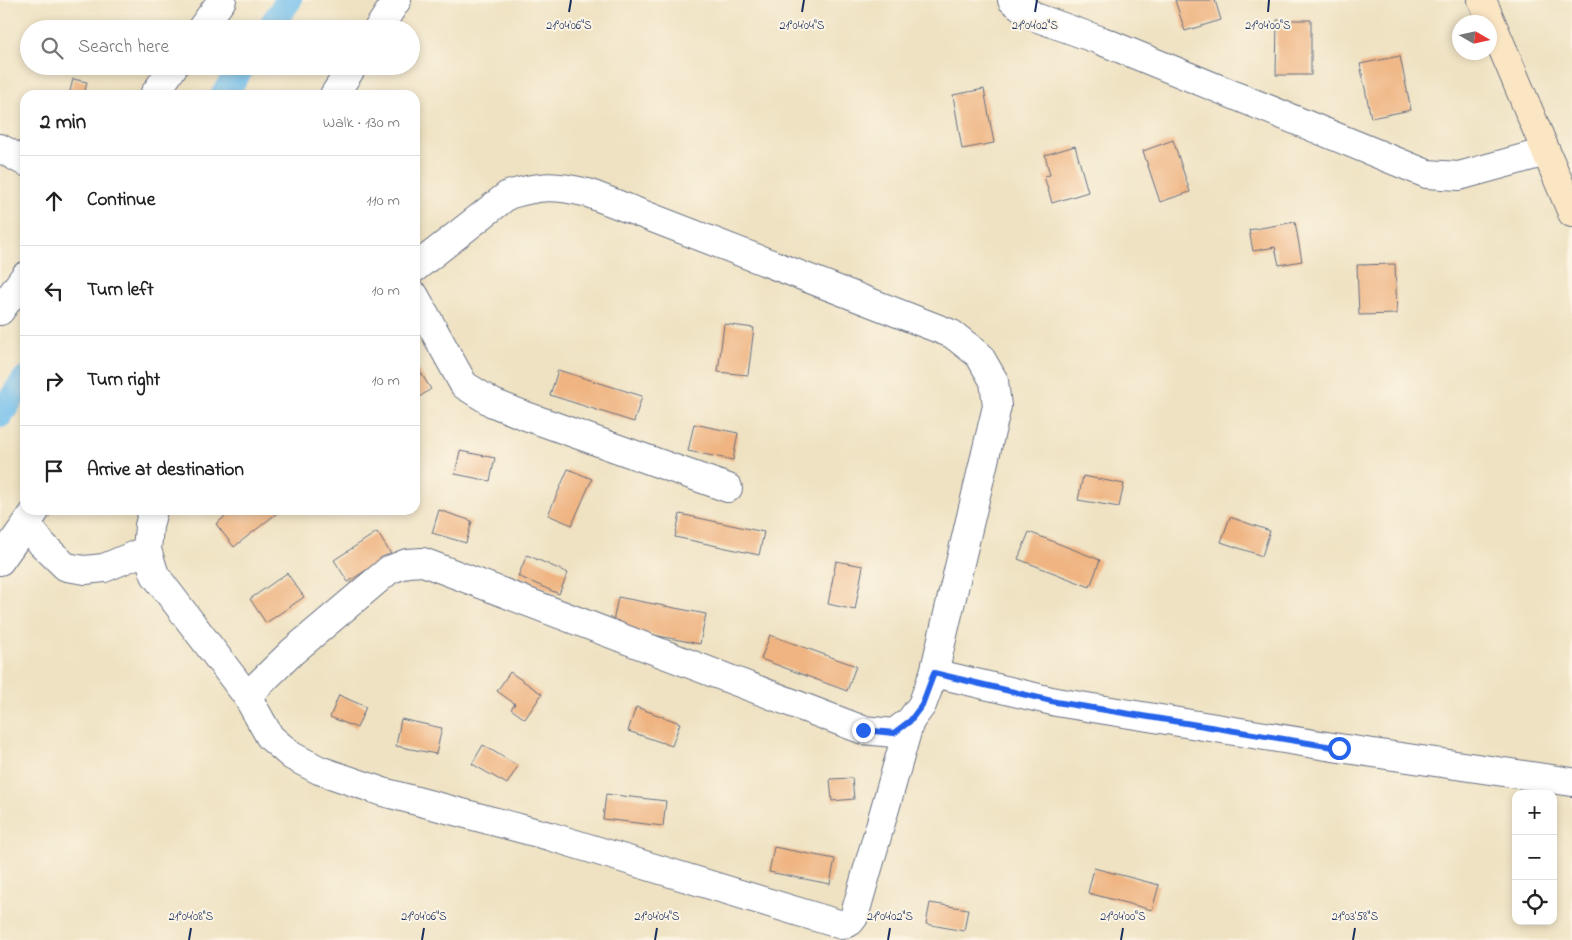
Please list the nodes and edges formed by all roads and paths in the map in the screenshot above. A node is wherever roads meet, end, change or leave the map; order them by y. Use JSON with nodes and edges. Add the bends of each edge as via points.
{"nodes":[{"id":1,"x":222,"y":0,"type":"edge"},
{"id":2,"x":397,"y":0,"type":"edge"},
{"id":3,"x":1012,"y":0,"type":"edge"},
{"id":4,"x":1482,"y":0,"type":"edge"},
{"id":5,"x":208,"y":20,"type":"edge"},
{"id":6,"x":384,"y":20,"type":"edge"},
{"id":7,"x":168,"y":75,"type":"edge"},
{"id":8,"x":347,"y":75,"type":"edge"},
{"id":9,"x":157,"y":90,"type":"edge"},
{"id":10,"x":337,"y":90,"type":"edge"},
{"id":11,"x":0,"y":148,"type":"edge"},
{"id":12,"x":1546,"y":152,"type":"junction"},
{"id":13,"x":20,"y":159,"type":"edge"},
{"id":14,"x":1572,"y":214,"type":"edge"},
{"id":15,"x":420,"y":264,"type":"edge"},
{"id":16,"x":20,"y":283,"type":"edge"},
{"id":17,"x":420,"y":305,"type":"edge"},
{"id":18,"x":0,"y":311,"type":"edge"},
{"id":19,"x":728,"y":488,"type":"dead end"},
{"id":20,"x":151,"y":515,"type":"edge"},
{"id":21,"x":32,"y":517,"type":"edge"},
{"id":22,"x":147,"y":550,"type":"junction"},
{"id":23,"x":0,"y":561,"type":"edge"},
{"id":24,"x":934,"y":673,"type":"junction"},
{"id":25,"x":247,"y":696,"type":"junction"},
{"id":26,"x":910,"y":721,"type":"junction"},
{"id":27,"x":1572,"y":782,"type":"edge"}],
"edges":[{"from":1,"to":5,"type":"street"},
{"from":2,"to":6,"type":"street"},
{"from":3,"to":12,"type":"street","via":[[1034,17],[1102,41],[1427,174],[1459,176]]},
{"from":4,"to":12,"type":"street"},
{"from":7,"to":9,"type":"street"},
{"from":8,"to":10,"type":"street"},
{"from":11,"to":13,"type":"street"},
{"from":12,"to":14,"type":"street"},
{"from":15,"to":24,"type":"street","via":[[508,196],[527,189],[563,187],[597,196],[952,334],[979,355],[994,382],[997,406]]},
{"from":16,"to":18,"type":"street"},
{"from":17,"to":19,"type":"street","via":[[464,385],[493,403]]},
{"from":20,"to":22,"type":"street"},
{"from":21,"to":22,"type":"street","via":[[42,544],[66,567],[84,570],[104,568]]},
{"from":21,"to":23,"type":"street"},
{"from":22,"to":25,"type":"street","via":[[156,575]]},
{"from":24,"to":26,"type":"street","via":[[922,705]]},
{"from":24,"to":27,"type":"street","via":[[1056,702]]},
{"from":25,"to":26,"type":"street","via":[[292,652],[389,570],[407,563],[423,562],[863,730],[894,733]]},
{"from":25,"to":26,"type":"street","via":[[270,737],[292,756],[318,770],[383,792],[549,836],[842,925],[854,916]]}]}
